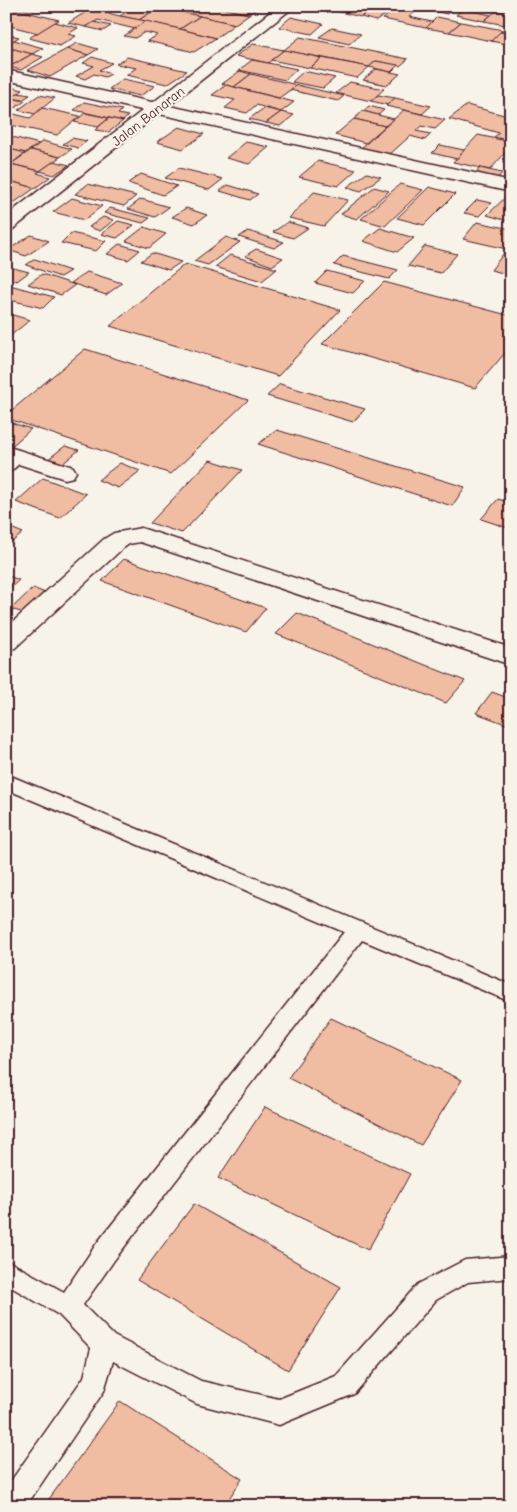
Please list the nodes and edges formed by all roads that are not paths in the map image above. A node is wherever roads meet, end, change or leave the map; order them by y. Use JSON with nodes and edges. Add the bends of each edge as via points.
{"nodes":[{"id":1,"x":288,"y":6,"type":"edge"},
{"id":2,"x":6,"y":75,"type":"edge"},
{"id":3,"x":159,"y":108,"type":"junction"},
{"id":4,"x":511,"y":170,"type":"edge"},
{"id":5,"x":504,"y":186,"type":"edge"},
{"id":6,"x":6,"y":225,"type":"edge"},
{"id":7,"x":10,"y":459,"type":"edge"},
{"id":8,"x":65,"y":472,"type":"dead end"},
{"id":9,"x":6,"y":642,"type":"edge"},
{"id":10,"x":511,"y":657,"type":"edge"},
{"id":11,"x":6,"y":781,"type":"edge"},
{"id":12,"x":358,"y":930,"type":"junction"},
{"id":13,"x":511,"y":994,"type":"edge"},
{"id":14,"x":511,"y":1267,"type":"edge"},
{"id":15,"x":6,"y":1271,"type":"edge"},
{"id":16,"x":68,"y":1307,"type":"junction"},
{"id":17,"x":105,"y":1344,"type":"junction"},
{"id":18,"x":10,"y":1506,"type":"edge"}],
"edges":[{"from":1,"to":3,"type":"street","name":"Jalan Banaran"},
{"from":2,"to":3,"type":"street"},
{"from":3,"to":5,"type":"street"},
{"from":3,"to":6,"type":"street","name":"Jalan Banaran"},
{"from":4,"to":5,"type":"street"},
{"from":7,"to":8,"type":"street"},
{"from":9,"to":10,"type":"street","via":[[117,541],[130,535],[141,535]]},
{"from":11,"to":12,"type":"lane"},
{"from":12,"to":13,"type":"lane"},
{"from":12,"to":16,"type":"lane","via":[[106,1251]]},
{"from":14,"to":17,"type":"lane","via":[[465,1270],[427,1292],[345,1385],[279,1412],[197,1392]]},
{"from":15,"to":16,"type":"lane"},
{"from":16,"to":17,"type":"lane"},
{"from":17,"to":18,"type":"lane","via":[[95,1382]]}]}
